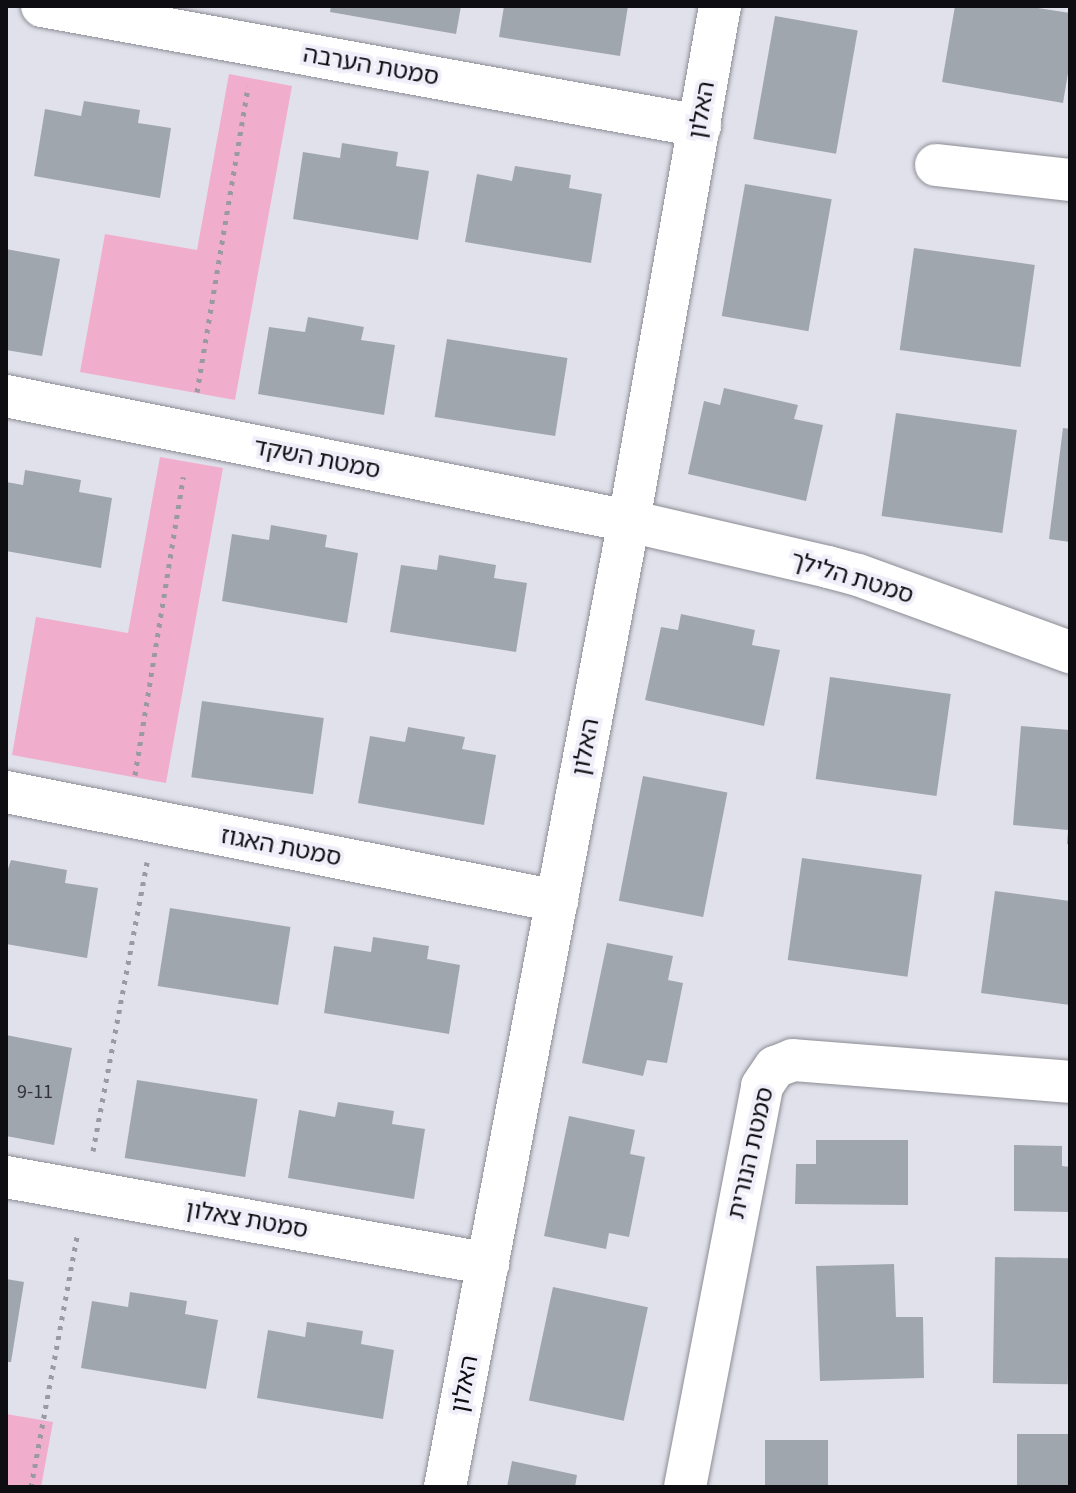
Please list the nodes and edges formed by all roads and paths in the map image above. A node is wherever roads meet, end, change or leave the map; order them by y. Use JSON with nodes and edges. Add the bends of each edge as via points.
{"nodes":[{"id":1,"x":42,"y":6,"type":"edge"},
{"id":2,"x":720,"y":6,"type":"edge"},
{"id":3,"x":700,"y":126,"type":"junction"},
{"id":4,"x":936,"y":165,"type":"dead end"},
{"id":5,"x":1070,"y":180,"type":"edge"},
{"id":6,"x":6,"y":396,"type":"edge"},
{"id":7,"x":629,"y":521,"type":"junction"},
{"id":8,"x":1070,"y":652,"type":"edge"},
{"id":9,"x":6,"y":792,"type":"edge"},
{"id":10,"x":557,"y":901,"type":"junction"},
{"id":11,"x":1070,"y":1082,"type":"edge"},
{"id":12,"x":6,"y":1177,"type":"edge"},
{"id":13,"x":488,"y":1264,"type":"junction"},
{"id":14,"x":445,"y":1487,"type":"edge"},
{"id":15,"x":685,"y":1487,"type":"edge"}],
"edges":[{"from":1,"to":3,"type":"street","name":"סמטת הערבה"},
{"from":2,"to":3,"type":"street","name":"האלון"},
{"from":3,"to":7,"type":"street","name":"האלון"},
{"from":4,"to":5,"type":"street"},
{"from":6,"to":7,"type":"street","name":"סמטת השקד"},
{"from":7,"to":8,"type":"street","name":"סמטת הלילך","via":[[843,571]]},
{"from":7,"to":10,"type":"street","name":"האלון"},
{"from":9,"to":10,"type":"street","name":"סמטת האגוז"},
{"from":10,"to":13,"type":"street","name":"האלון"},
{"from":11,"to":15,"type":"street","name":"סמטת הנורית","via":[[793,1060],[775,1067],[762,1086]]},
{"from":12,"to":13,"type":"street","name":"סמטת צאלון"},
{"from":13,"to":14,"type":"street","name":"האלון"}]}
